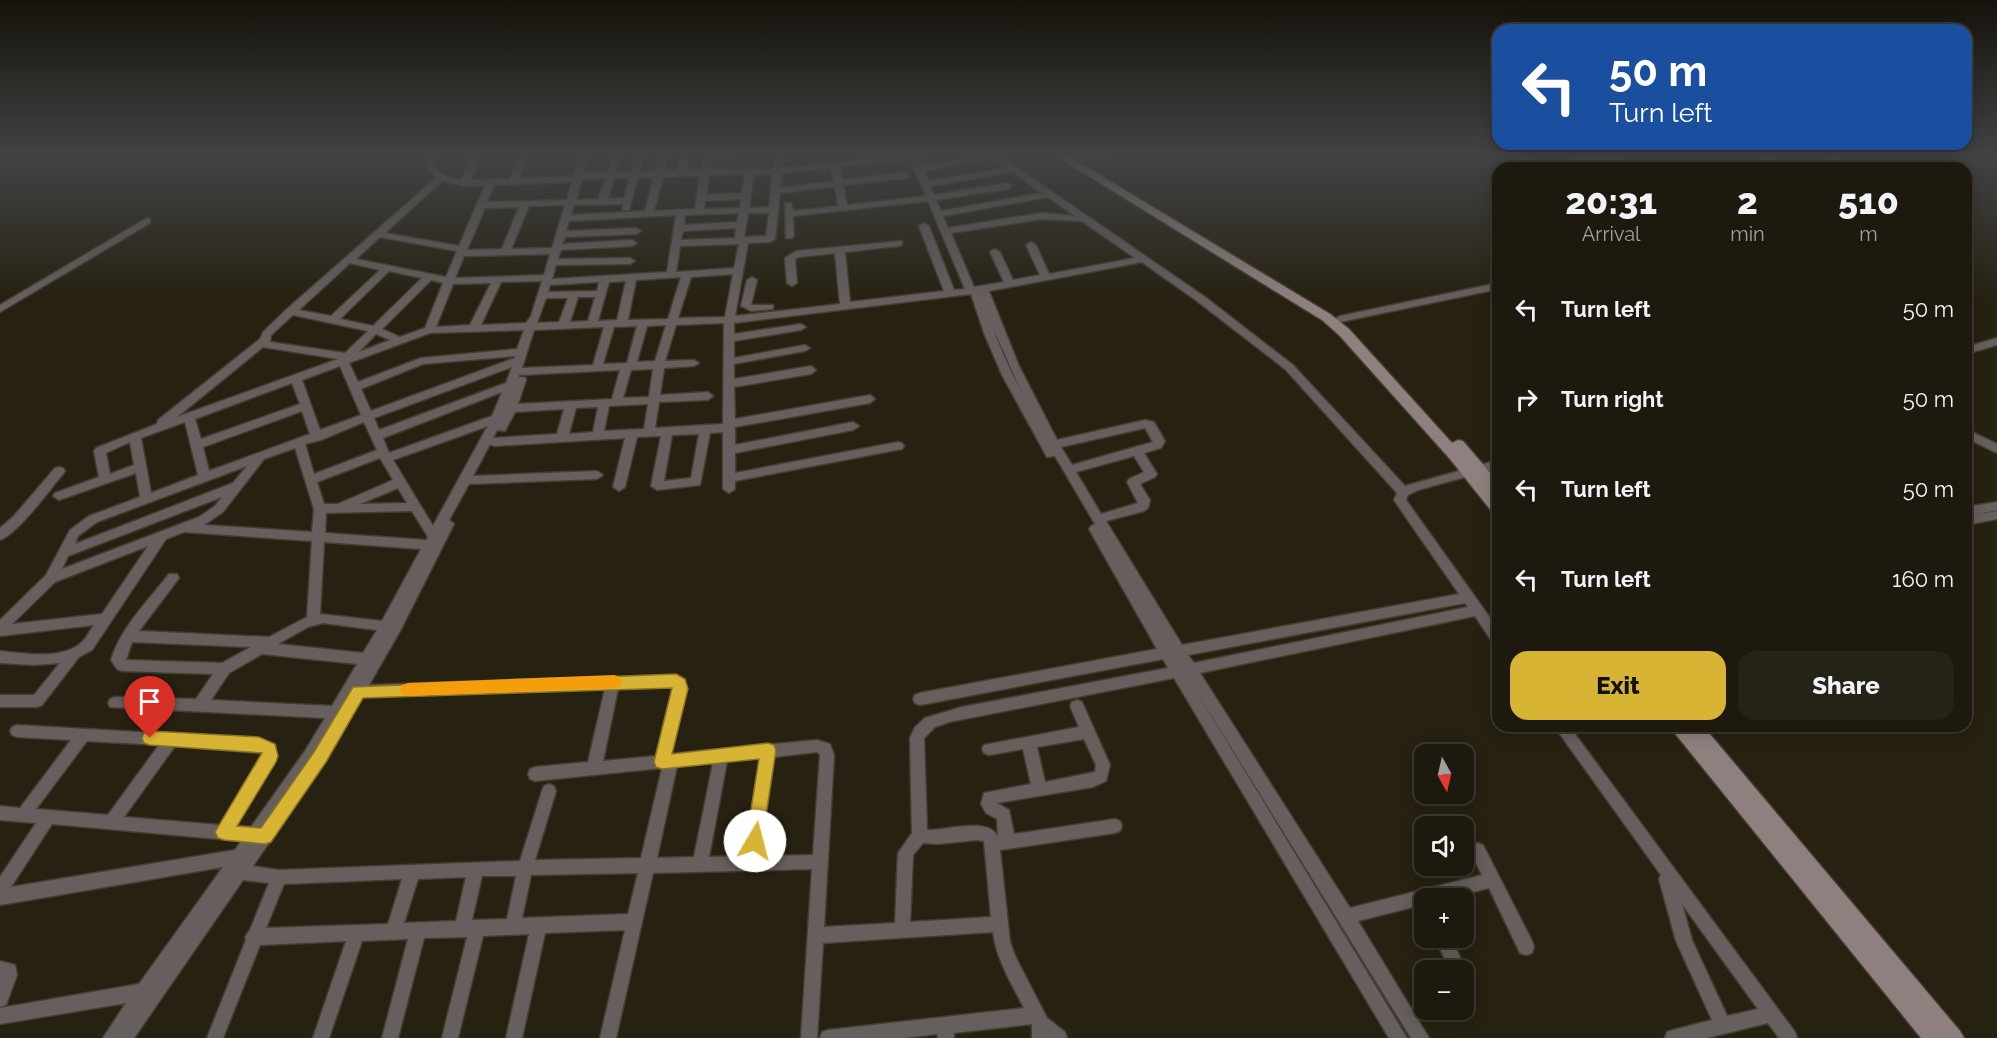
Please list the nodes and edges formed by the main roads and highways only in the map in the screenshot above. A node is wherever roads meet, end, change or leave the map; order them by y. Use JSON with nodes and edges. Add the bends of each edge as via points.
{"nodes":[{"id":1,"x":1138,"y":202,"type":"edge"},
{"id":2,"x":1154,"y":202,"type":"edge"},
{"id":3,"x":1474,"y":470,"type":"junction"},
{"id":4,"x":1492,"y":486,"type":"edge"},
{"id":5,"x":1492,"y":498,"type":"edge"},
{"id":6,"x":1683,"y":732,"type":"edge"},
{"id":7,"x":1697,"y":732,"type":"edge"},
{"id":8,"x":1935,"y":1038,"type":"edge"},
{"id":9,"x":1953,"y":1038,"type":"edge"}],
"edges":[{"from":1,"to":3,"type":"main road","via":[[1326,317]]},
{"from":2,"to":3,"type":"main road","via":[[1311,298],[1352,329]]},
{"from":3,"to":4,"type":"main road"},
{"from":3,"to":5,"type":"main road"},
{"from":6,"to":8,"type":"main road"},
{"from":7,"to":9,"type":"main road"}]}
